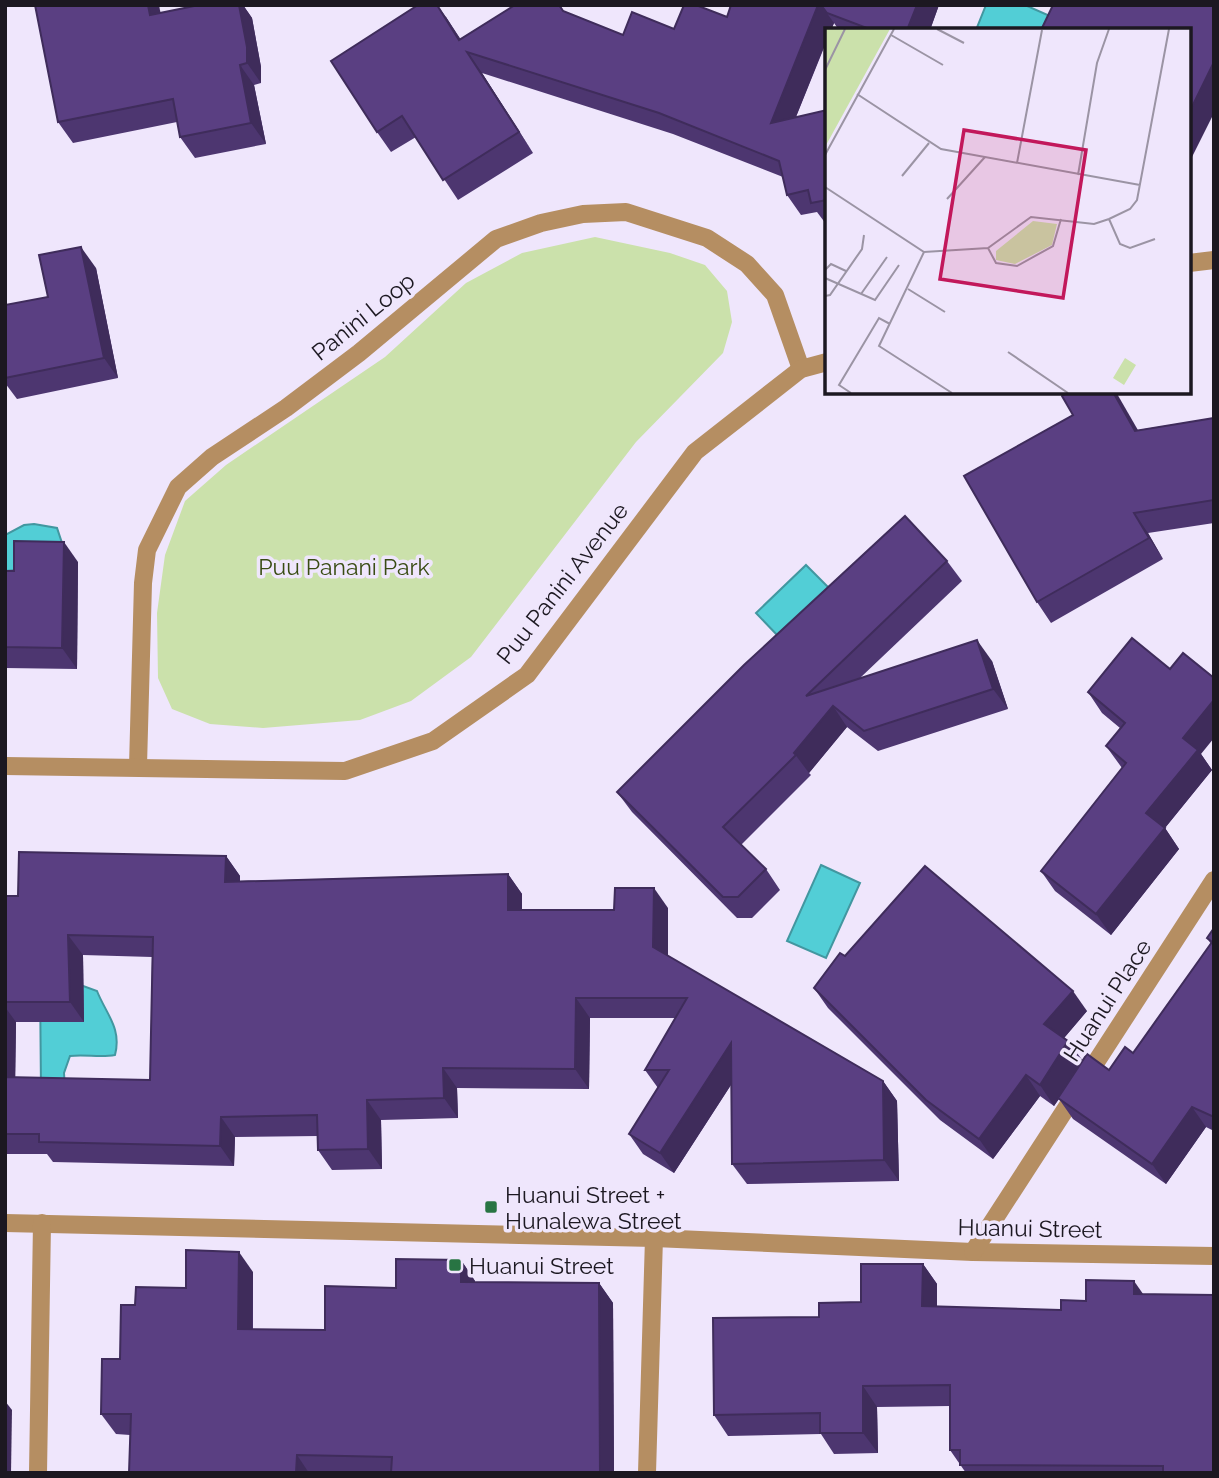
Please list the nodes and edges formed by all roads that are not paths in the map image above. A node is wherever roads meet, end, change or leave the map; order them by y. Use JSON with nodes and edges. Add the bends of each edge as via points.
{"nodes":[{"id":1,"x":1214,"y":260,"type":"edge"},
{"id":2,"x":1191,"y":263,"type":"edge"},
{"id":3,"x":825,"y":363,"type":"edge"},
{"id":4,"x":801,"y":369,"type":"junction"},
{"id":5,"x":5,"y":766,"type":"edge"},
{"id":6,"x":138,"y":766,"type":"junction"},
{"id":7,"x":1214,"y":880,"type":"edge"},
{"id":8,"x":5,"y":1223,"type":"edge"},
{"id":9,"x":42,"y":1223,"type":"junction"},
{"id":10,"x":654,"y":1238,"type":"junction"},
{"id":11,"x":973,"y":1252,"type":"junction"},
{"id":12,"x":1214,"y":1256,"type":"edge"},
{"id":13,"x":38,"y":1473,"type":"edge"},
{"id":14,"x":647,"y":1473,"type":"edge"}],
"edges":[{"from":1,"to":2,"type":"street"},
{"from":3,"to":4,"type":"street","name":"Puu Panini Avenue"},
{"from":4,"to":6,"type":"street","name":"Puu Panini Avenue","via":[[695,452],[527,675],[433,741],[345,771]]},
{"from":4,"to":6,"type":"street","name":"Panini Loop","via":[[775,295],[747,264],[707,238],[626,212],[583,214],[496,239],[359,353],[212,457],[178,487],[147,550]]},
{"from":5,"to":6,"type":"street","name":"Puu Panini Avenue"},
{"from":7,"to":11,"type":"street","name":"Huanui Place"},
{"from":8,"to":9,"type":"street","name":"Huanui Street"},
{"from":9,"to":10,"type":"street","name":"Huanui Street"},
{"from":9,"to":13,"type":"street"},
{"from":10,"to":11,"type":"street","name":"Huanui Street"},
{"from":10,"to":14,"type":"street"},
{"from":11,"to":12,"type":"street","name":"Huanui Street"}]}
